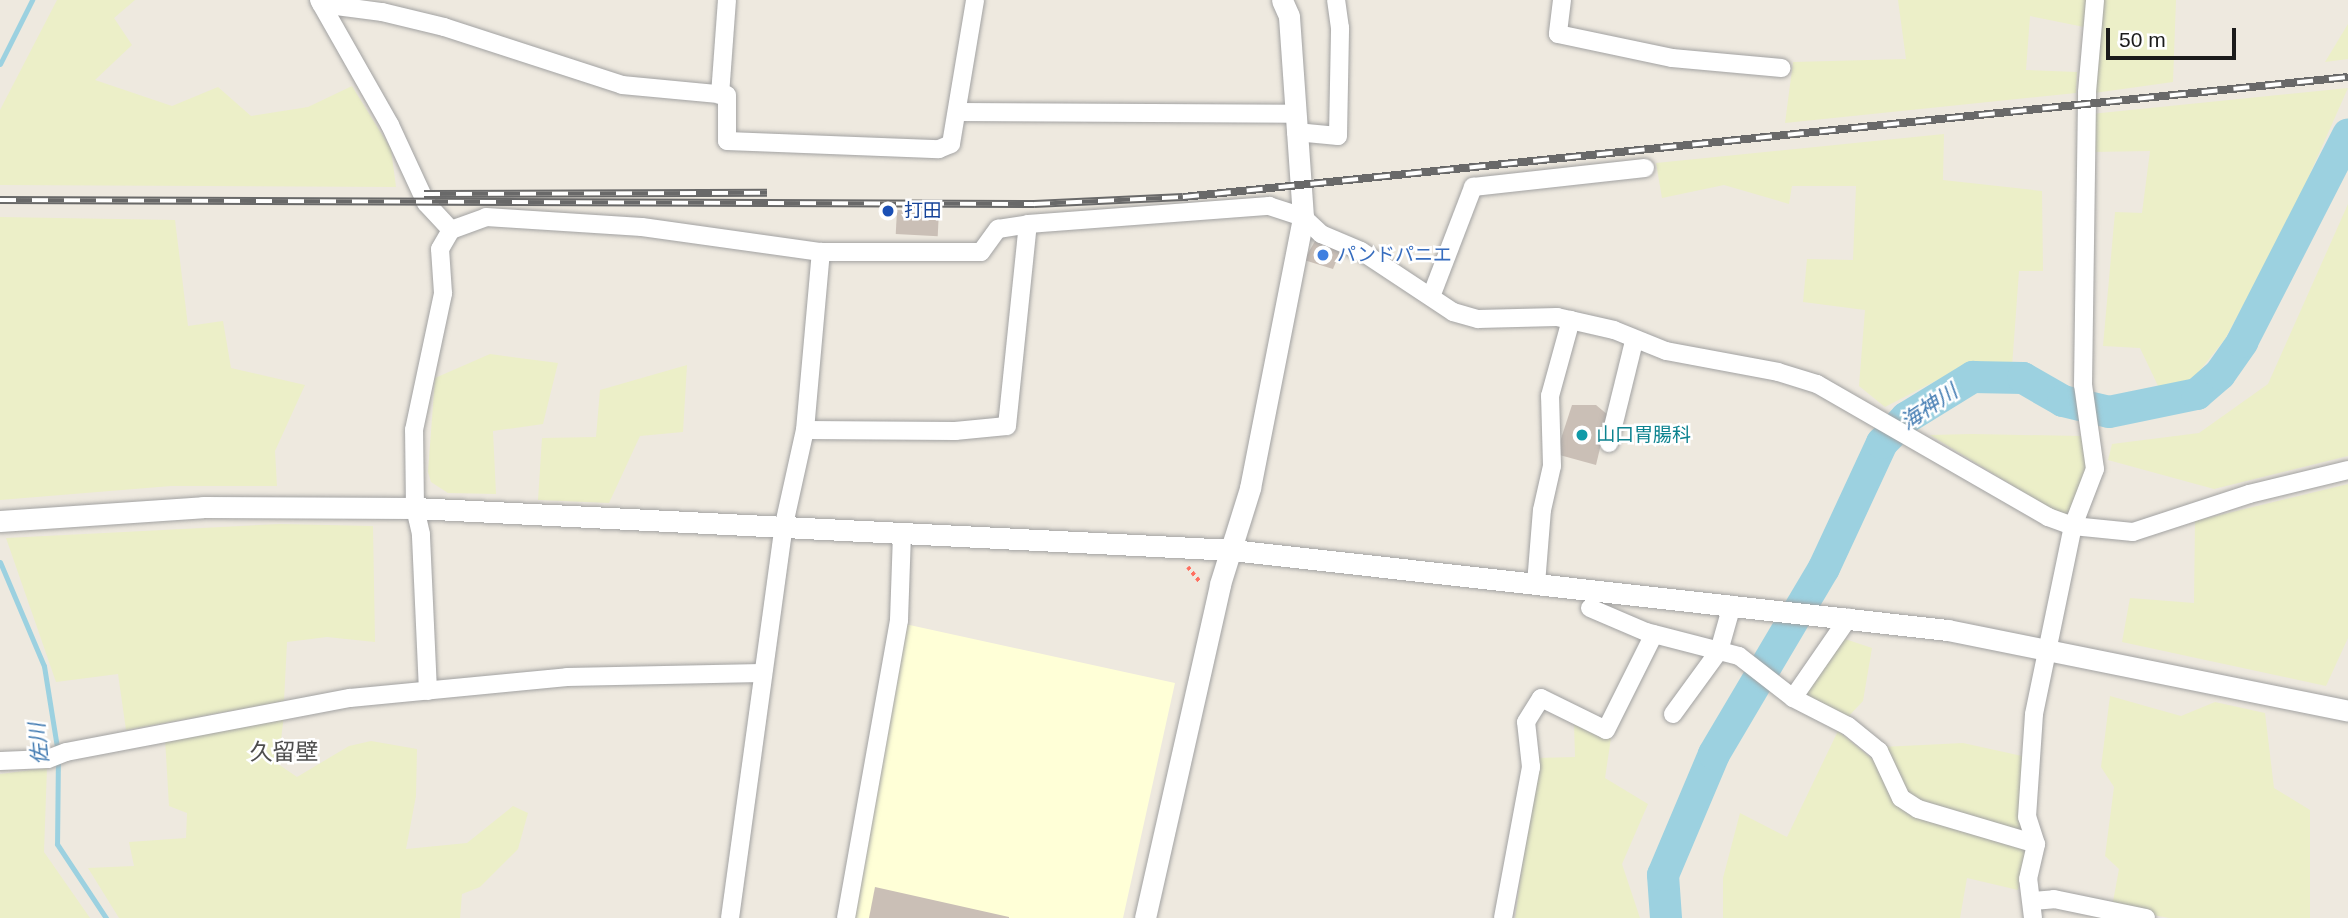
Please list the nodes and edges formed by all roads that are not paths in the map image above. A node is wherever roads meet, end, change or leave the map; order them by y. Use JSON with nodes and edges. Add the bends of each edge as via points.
{"nodes":[{"id":1,"x":727,"y":0,"type":"edge"},
{"id":2,"x":975,"y":0,"type":"edge"},
{"id":3,"x":1282,"y":0,"type":"edge"},
{"id":4,"x":1336,"y":0,"type":"edge"},
{"id":5,"x":1562,"y":0,"type":"edge"},
{"id":6,"x":2095,"y":0,"type":"edge"},
{"id":7,"x":320,"y":2,"type":"edge"},
{"id":8,"x":1782,"y":68,"type":"dead end"},
{"id":9,"x":720,"y":95,"type":"junction"},
{"id":10,"x":957,"y":112,"type":"junction"},
{"id":11,"x":1295,"y":123,"type":"junction"},
{"id":12,"x":1645,"y":168,"type":"dead end"},
{"id":13,"x":1303,"y":218,"type":"junction"},
{"id":14,"x":1028,"y":224,"type":"junction"},
{"id":15,"x":451,"y":230,"type":"junction"},
{"id":16,"x":821,"y":251,"type":"junction"},
{"id":17,"x":1432,"y":294,"type":"junction"},
{"id":18,"x":1571,"y":320,"type":"junction"},
{"id":19,"x":1634,"y":341,"type":"junction"},
{"id":20,"x":805,"y":430,"type":"junction"},
{"id":21,"x":1609,"y":443,"type":"dead end"},
{"id":22,"x":2348,"y":470,"type":"edge"},
{"id":23,"x":415,"y":508,"type":"junction"},
{"id":24,"x":0,"y":521,"type":"edge"},
{"id":25,"x":2073,"y":526,"type":"junction"},
{"id":26,"x":783,"y":529,"type":"junction"},
{"id":27,"x":902,"y":535,"type":"junction"},
{"id":28,"x":1232,"y":550,"type":"junction"},
{"id":29,"x":1536,"y":584,"type":"junction"},
{"id":30,"x":1732,"y":605,"type":"junction"},
{"id":31,"x":1590,"y":608,"type":"dead end"},
{"id":32,"x":1841,"y":616,"type":"junction"},
{"id":33,"x":1654,"y":634,"type":"junction"},
{"id":34,"x":2045,"y":649,"type":"junction"},
{"id":35,"x":1719,"y":651,"type":"junction"},
{"id":36,"x":762,"y":673,"type":"junction"},
{"id":37,"x":428,"y":691,"type":"junction"},
{"id":38,"x":1793,"y":698,"type":"junction"},
{"id":39,"x":2348,"y":712,"type":"edge"},
{"id":40,"x":1673,"y":714,"type":"dead end"},
{"id":41,"x":0,"y":761,"type":"edge"},
{"id":42,"x":2036,"y":844,"type":"junction"},
{"id":43,"x":2033,"y":909,"type":"edge"},
{"id":44,"x":730,"y":918,"type":"edge"},
{"id":45,"x":846,"y":918,"type":"edge"},
{"id":46,"x":1145,"y":918,"type":"edge"},
{"id":47,"x":1503,"y":918,"type":"edge"},
{"id":48,"x":2146,"y":918,"type":"edge"}],
"edges":[{"from":1,"to":9,"type":"street"},
{"from":2,"to":10,"type":"street","via":[[963,48]]},
{"from":3,"to":11,"type":"street","via":[[1289,16]]},
{"from":4,"to":11,"type":"street","via":[[1340,28],[1338,136]]},
{"from":5,"to":8,"type":"street","via":[[1558,34],[1672,58]]},
{"from":6,"to":25,"type":"street","via":[[2087,92],[2083,385],[2095,469]]},
{"from":7,"to":9,"type":"street","via":[[444,27],[622,85]]},
{"from":7,"to":15,"type":"street","via":[[390,125],[426,203]]},
{"from":9,"to":10,"type":"street","via":[[727,94],[727,141],[939,149],[951,144]]},
{"from":10,"to":11,"type":"street"},
{"from":11,"to":13,"type":"street"},
{"from":12,"to":17,"type":"street","via":[[1473,187]]},
{"from":13,"to":14,"type":"street","via":[[1269,206]]},
{"from":13,"to":17,"type":"street","via":[[1321,234],[1361,251]]},
{"from":13,"to":28,"type":"street","via":[[1251,488]]},
{"from":14,"to":16,"type":"street","via":[[998,229],[981,252]]},
{"from":14,"to":20,"type":"street","via":[[1007,426],[955,431]]},
{"from":15,"to":16,"type":"street","via":[[485,217],[642,227]]},
{"from":15,"to":23,"type":"street","via":[[440,248],[443,293],[414,429]]},
{"from":16,"to":20,"type":"street"},
{"from":17,"to":18,"type":"street","via":[[1453,312],[1478,319],[1509,315]]},
{"from":18,"to":19,"type":"street","via":[[1614,330]]},
{"from":18,"to":29,"type":"street","via":[[1550,396],[1552,466],[1542,510]]},
{"from":19,"to":21,"type":"street"},
{"from":19,"to":25,"type":"street","via":[[1817,384],[2048,517]]},
{"from":20,"to":26,"type":"street"},
{"from":22,"to":25,"type":"street","via":[[2249,494],[2133,532]]},
{"from":23,"to":24,"type":"street","via":[[203,507]]},
{"from":23,"to":26,"type":"street"},
{"from":23,"to":37,"type":"street","via":[[421,534]]},
{"from":25,"to":34,"type":"street"},
{"from":26,"to":27,"type":"street"},
{"from":26,"to":36,"type":"street"},
{"from":27,"to":28,"type":"street"},
{"from":27,"to":45,"type":"street","via":[[899,620]]},
{"from":28,"to":29,"type":"street"},
{"from":28,"to":46,"type":"street","via":[[1220,584]]},
{"from":29,"to":30,"type":"street"},
{"from":30,"to":32,"type":"street"},
{"from":30,"to":35,"type":"street"},
{"from":31,"to":33,"type":"street"},
{"from":32,"to":34,"type":"street"},
{"from":32,"to":38,"type":"street"},
{"from":33,"to":35,"type":"street"},
{"from":33,"to":47,"type":"street","via":[[1606,730],[1541,698],[1526,722],[1531,767]]},
{"from":34,"to":39,"type":"street"},
{"from":34,"to":42,"type":"street","via":[[2034,714],[2027,817]]},
{"from":35,"to":38,"type":"street","via":[[1739,656]]},
{"from":35,"to":40,"type":"street"},
{"from":36,"to":37,"type":"street","via":[[567,677]]},
{"from":36,"to":44,"type":"street"},
{"from":37,"to":41,"type":"street","via":[[351,698],[48,759]]},
{"from":38,"to":42,"type":"street","via":[[1849,726],[1879,751],[1901,798],[1918,808]]},
{"from":42,"to":43,"type":"street","via":[[2028,879]]},
{"from":43,"to":48,"type":"street","via":[[2054,899]]}]}
